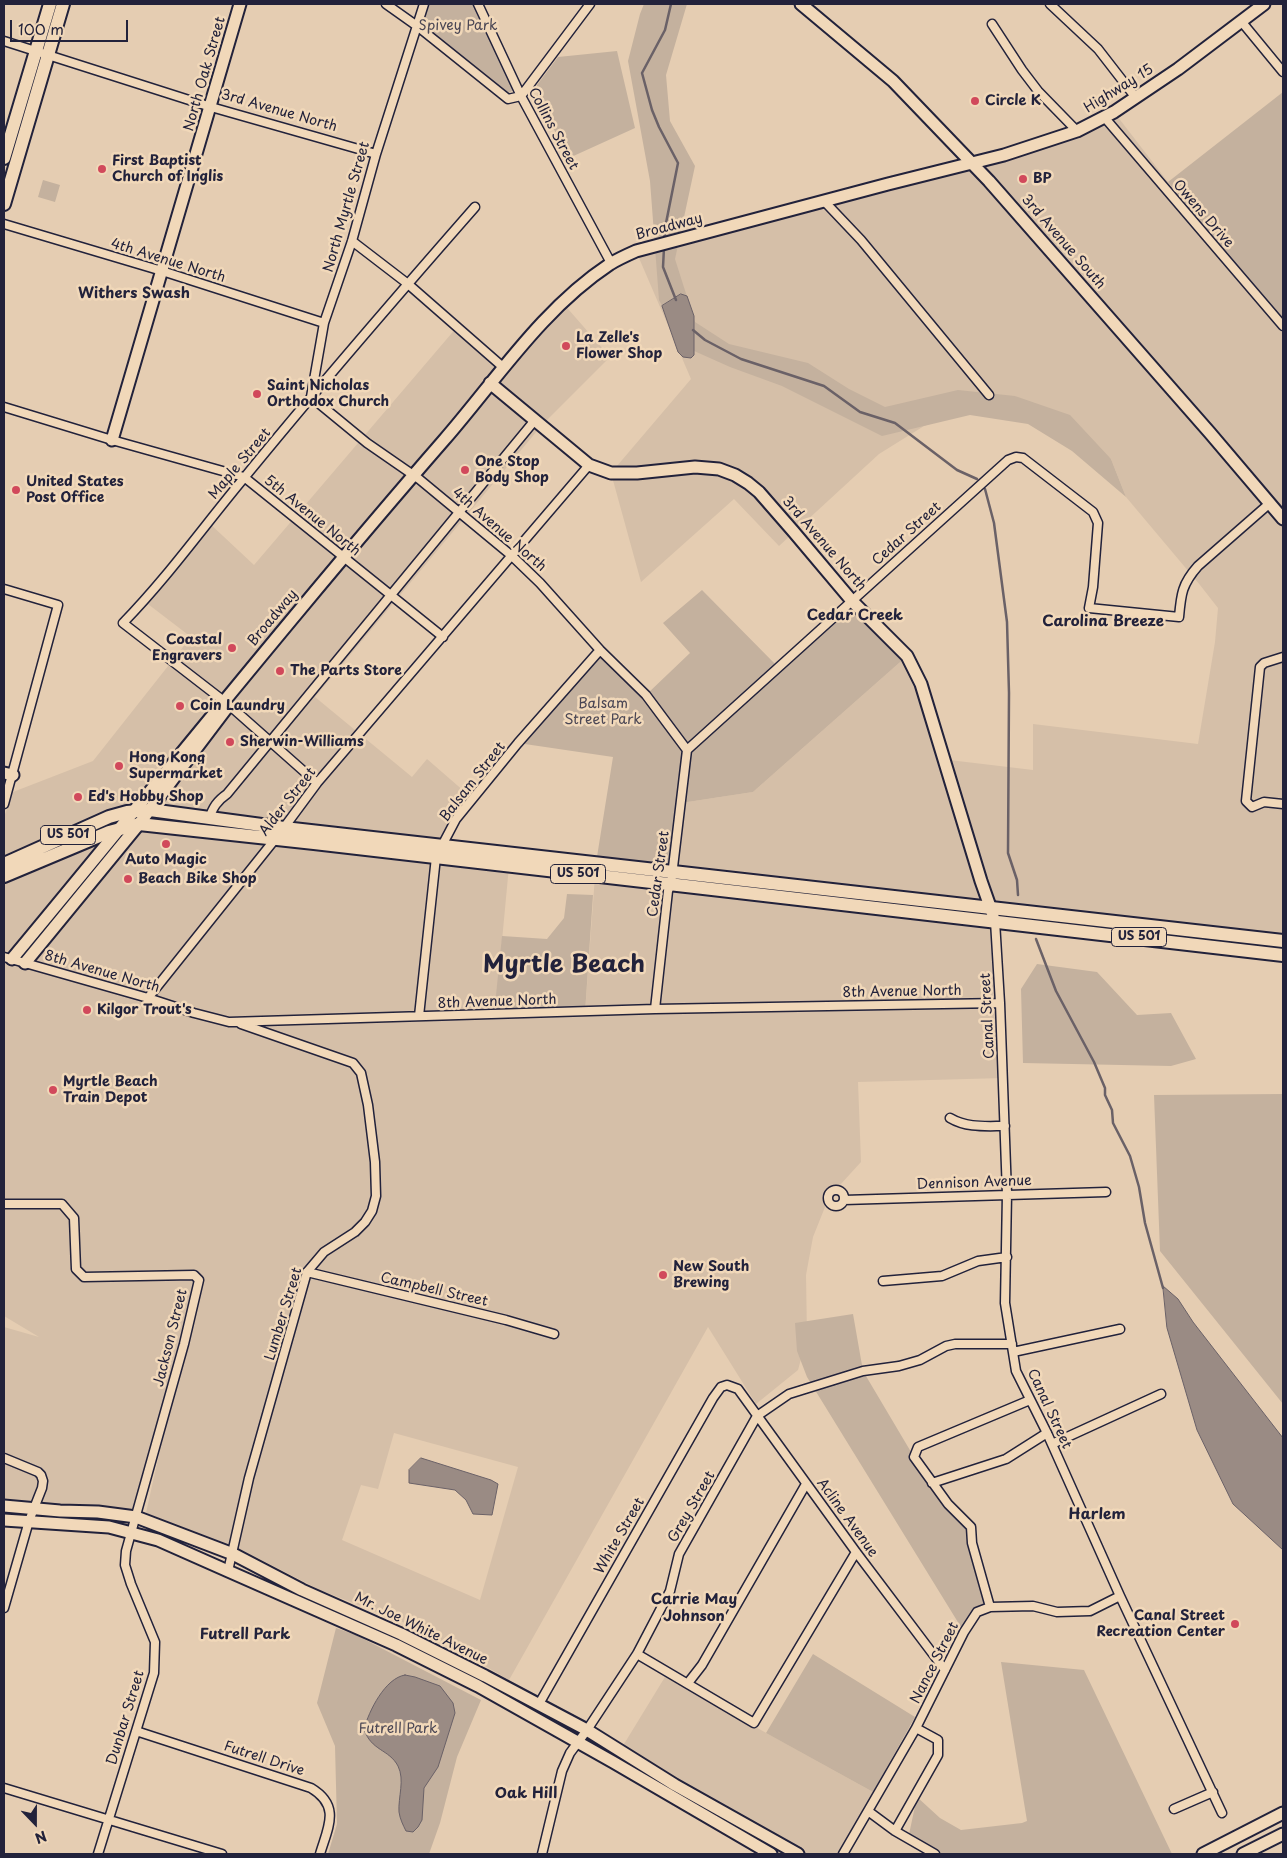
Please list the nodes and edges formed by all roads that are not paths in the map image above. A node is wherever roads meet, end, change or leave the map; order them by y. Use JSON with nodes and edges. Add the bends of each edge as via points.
{"nodes":[{"id":1,"x":50,"y":4,"type":"edge"},
{"id":2,"x":63,"y":4,"type":"edge"},
{"id":3,"x":240,"y":4,"type":"edge"},
{"id":4,"x":386,"y":4,"type":"edge"},
{"id":5,"x":424,"y":4,"type":"edge"},
{"id":6,"x":478,"y":4,"type":"edge"},
{"id":7,"x":590,"y":4,"type":"edge"},
{"id":8,"x":1050,"y":4,"type":"edge"},
{"id":9,"x":1262,"y":4,"type":"edge"},
{"id":10,"x":804,"y":5,"type":"edge"},
{"id":11,"x":1241,"y":22,"type":"junction"},
{"id":12,"x":992,"y":24,"type":"dead end"},
{"id":13,"x":417,"y":26,"type":"junction"},
{"id":14,"x":4,"y":41,"type":"edge"},
{"id":15,"x":42,"y":53,"type":"junction"},
{"id":16,"x":1283,"y":72,"type":"edge"},
{"id":17,"x":521,"y":96,"type":"junction"},
{"id":18,"x":1136,"y":98,"type":"junction"},
{"id":19,"x":211,"y":107,"type":"junction"},
{"id":20,"x":1105,"y":118,"type":"junction"},
{"id":21,"x":1077,"y":131,"type":"junction"},
{"id":22,"x":376,"y":154,"type":"junction"},
{"id":23,"x":4,"y":158,"type":"edge"},
{"id":24,"x":971,"y":163,"type":"junction"},
{"id":25,"x":824,"y":201,"type":"junction"},
{"id":26,"x":4,"y":204,"type":"edge"},
{"id":27,"x":475,"y":207,"type":"dead end"},
{"id":28,"x":4,"y":224,"type":"edge"},
{"id":29,"x":352,"y":241,"type":"junction"},
{"id":30,"x":611,"y":263,"type":"junction"},
{"id":31,"x":162,"y":271,"type":"junction"},
{"id":32,"x":408,"y":284,"type":"junction"},
{"id":33,"x":324,"y":323,"type":"junction"},
{"id":34,"x":1283,"y":326,"type":"edge"},
{"id":35,"x":504,"y":368,"type":"junction"},
{"id":36,"x":490,"y":383,"type":"junction"},
{"id":37,"x":989,"y":395,"type":"dead end"},
{"id":38,"x":312,"y":397,"type":"junction"},
{"id":39,"x":4,"y":407,"type":"edge"},
{"id":40,"x":535,"y":420,"type":"junction"},
{"id":41,"x":112,"y":440,"type":"junction"},
{"id":42,"x":589,"y":465,"type":"junction"},
{"id":43,"x":244,"y":477,"type":"junction"},
{"id":44,"x":416,"y":477,"type":"junction"},
{"id":45,"x":1270,"y":503,"type":"junction"},
{"id":46,"x":460,"y":512,"type":"junction"},
{"id":47,"x":1283,"y":519,"type":"edge"},
{"id":48,"x":512,"y":556,"type":"junction"},
{"id":49,"x":346,"y":560,"type":"junction"},
{"id":50,"x":4,"y":589,"type":"edge"},
{"id":51,"x":390,"y":595,"type":"junction"},
{"id":52,"x":852,"y":601,"type":"junction"},
{"id":53,"x":443,"y":637,"type":"junction"},
{"id":54,"x":600,"y":650,"type":"junction"},
{"id":55,"x":1283,"y":657,"type":"edge"},
{"id":56,"x":226,"y":703,"type":"junction"},
{"id":57,"x":270,"y":741,"type":"junction"},
{"id":58,"x":687,"y":750,"type":"junction"},
{"id":59,"x":8,"y":774,"type":"edge"},
{"id":60,"x":318,"y":783,"type":"junction"},
{"id":61,"x":4,"y":804,"type":"edge"},
{"id":62,"x":1283,"y":804,"type":"edge"},
{"id":63,"x":150,"y":810,"type":"junction"},
{"id":64,"x":133,"y":812,"type":"junction"},
{"id":65,"x":209,"y":819,"type":"junction"},
{"id":66,"x":139,"y":824,"type":"junction"},
{"id":67,"x":284,"y":828,"type":"junction"},
{"id":68,"x":120,"y":830,"type":"junction"},
{"id":69,"x":275,"y":839,"type":"junction"},
{"id":70,"x":442,"y":845,"type":"junction"},
{"id":71,"x":436,"y":857,"type":"junction"},
{"id":72,"x":4,"y":864,"type":"edge"},
{"id":73,"x":673,"y":871,"type":"junction"},
{"id":74,"x":4,"y":876,"type":"edge"},
{"id":75,"x":672,"y":884,"type":"junction"},
{"id":76,"x":990,"y":908,"type":"junction"},
{"id":77,"x":995,"y":921,"type":"junction"},
{"id":78,"x":1283,"y":941,"type":"edge"},
{"id":79,"x":1283,"y":955,"type":"edge"},
{"id":80,"x":8,"y":958,"type":"edge"},
{"id":81,"x":25,"y":962,"type":"junction"},
{"id":82,"x":148,"y":998,"type":"junction"},
{"id":83,"x":1000,"y":1003,"type":"junction"},
{"id":84,"x":655,"y":1009,"type":"junction"},
{"id":85,"x":419,"y":1016,"type":"junction"},
{"id":86,"x":237,"y":1022,"type":"junction"},
{"id":87,"x":950,"y":1118,"type":"dead end"},
{"id":88,"x":1005,"y":1126,"type":"junction"},
{"id":89,"x":1106,"y":1192,"type":"dead end"},
{"id":90,"x":1007,"y":1194,"type":"junction"},
{"id":91,"x":844,"y":1200,"type":"dead end"},
{"id":92,"x":4,"y":1204,"type":"edge"},
{"id":93,"x":1007,"y":1257,"type":"junction"},
{"id":94,"x":307,"y":1272,"type":"junction"},
{"id":95,"x":883,"y":1281,"type":"dead end"},
{"id":96,"x":1120,"y":1329,"type":"dead end"},
{"id":97,"x":554,"y":1334,"type":"dead end"},
{"id":98,"x":1012,"y":1344,"type":"junction"},
{"id":99,"x":1013,"y":1352,"type":"junction"},
{"id":100,"x":727,"y":1384,"type":"joint"},
{"id":101,"x":1161,"y":1394,"type":"dead end"},
{"id":102,"x":1030,"y":1400,"type":"junction"},
{"id":103,"x":757,"y":1416,"type":"junction"},
{"id":104,"x":1047,"y":1433,"type":"junction"},
{"id":105,"x":1052,"y":1444,"type":"junction"},
{"id":106,"x":4,"y":1458,"type":"edge"},
{"id":107,"x":932,"y":1483,"type":"junction"},
{"id":108,"x":806,"y":1484,"type":"junction"},
{"id":109,"x":4,"y":1506,"type":"edge"},
{"id":110,"x":35,"y":1508,"type":"junction"},
{"id":111,"x":136,"y":1517,"type":"junction"},
{"id":112,"x":4,"y":1520,"type":"edge"},
{"id":113,"x":29,"y":1521,"type":"junction"},
{"id":114,"x":130,"y":1533,"type":"junction"},
{"id":115,"x":856,"y":1552,"type":"junction"},
{"id":116,"x":233,"y":1554,"type":"junction"},
{"id":117,"x":228,"y":1570,"type":"junction"},
{"id":118,"x":1120,"y":1596,"type":"junction"},
{"id":119,"x":990,"y":1607,"type":"junction"},
{"id":120,"x":4,"y":1608,"type":"edge"},
{"id":121,"x":636,"y":1654,"type":"junction"},
{"id":122,"x":946,"y":1670,"type":"junction"},
{"id":123,"x":688,"y":1683,"type":"junction"},
{"id":124,"x":539,"y":1704,"type":"junction"},
{"id":125,"x":916,"y":1728,"type":"junction"},
{"id":126,"x":587,"y":1730,"type":"junction"},
{"id":127,"x":136,"y":1731,"type":"junction"},
{"id":128,"x":578,"y":1742,"type":"junction"},
{"id":129,"x":4,"y":1788,"type":"edge"},
{"id":130,"x":1212,"y":1792,"type":"junction"},
{"id":131,"x":1174,"y":1810,"type":"dead end"},
{"id":132,"x":868,"y":1811,"type":"junction"},
{"id":133,"x":1222,"y":1813,"type":"dead end"},
{"id":134,"x":1283,"y":1813,"type":"edge"},
{"id":135,"x":108,"y":1820,"type":"junction"},
{"id":136,"x":895,"y":1831,"type":"junction"},
{"id":137,"x":1283,"y":1834,"type":"edge"},
{"id":138,"x":98,"y":1854,"type":"edge"},
{"id":139,"x":222,"y":1854,"type":"edge"},
{"id":140,"x":320,"y":1854,"type":"edge"},
{"id":141,"x":542,"y":1854,"type":"edge"},
{"id":142,"x":771,"y":1854,"type":"edge"},
{"id":143,"x":798,"y":1854,"type":"edge"},
{"id":144,"x":843,"y":1854,"type":"edge"},
{"id":145,"x":935,"y":1854,"type":"edge"},
{"id":146,"x":1203,"y":1854,"type":"edge"},
{"id":147,"x":1243,"y":1854,"type":"edge"}],
"edges":[{"from":1,"to":15,"type":"main road"},
{"from":2,"to":15,"type":"main road"},
{"from":3,"to":19,"type":"main road","name":"North Oak Street"},
{"from":4,"to":13,"type":"street"},
{"from":5,"to":13,"type":"street","name":"North Myrtle Street"},
{"from":6,"to":17,"type":"street","name":"Collins Street"},
{"from":7,"to":17,"type":"street"},
{"from":8,"to":18,"type":"street","via":[[1098,49]]},
{"from":9,"to":11,"type":"main road","name":"Highway 15"},
{"from":10,"to":24,"type":"main road","name":"3rd Avenue South","via":[[893,81]]},
{"from":11,"to":16,"type":"street"},
{"from":11,"to":18,"type":"main road","name":"Highway 15"},
{"from":12,"to":21,"type":"street","via":[[1038,91]]},
{"from":13,"to":17,"type":"street","via":[[508,99]]},
{"from":13,"to":22,"type":"street","name":"North Myrtle Street"},
{"from":14,"to":15,"type":"street","name":"3rd Avenue North"},
{"from":15,"to":19,"type":"street","name":"3rd Avenue North"},
{"from":15,"to":23,"type":"main road"},
{"from":15,"to":26,"type":"main road"},
{"from":17,"to":30,"type":"street","name":"Collins Street"},
{"from":18,"to":20,"type":"main road","name":"Highway 15"},
{"from":19,"to":22,"type":"street","name":"3rd Avenue North"},
{"from":19,"to":31,"type":"main road","name":"North Oak Street"},
{"from":20,"to":21,"type":"main road","name":"Highway 15"},
{"from":20,"to":34,"type":"street","name":"Owens Drive"},
{"from":21,"to":24,"type":"main road","name":"Highway 15"},
{"from":22,"to":29,"type":"street","name":"North Myrtle Street"},
{"from":24,"to":25,"type":"main road","name":"Broadway"},
{"from":24,"to":45,"type":"main road","name":"3rd Avenue South"},
{"from":25,"to":30,"type":"main road","name":"Broadway","via":[[636,251]]},
{"from":25,"to":37,"type":"street","via":[[861,240]]},
{"from":27,"to":32,"type":"street","name":"Maple Street"},
{"from":28,"to":31,"type":"street","name":"4th Avenue North"},
{"from":29,"to":32,"type":"street"},
{"from":29,"to":33,"type":"street","name":"North Myrtle Street"},
{"from":30,"to":35,"type":"main road","name":"Broadway","via":[[562,302]]},
{"from":31,"to":33,"type":"street","name":"4th Avenue North"},
{"from":31,"to":41,"type":"main road","name":"North Oak Street"},
{"from":32,"to":35,"type":"street"},
{"from":32,"to":38,"type":"street","name":"Maple Street"},
{"from":33,"to":38,"type":"street","name":"North Myrtle Street"},
{"from":35,"to":36,"type":"main road","name":"Broadway"},
{"from":36,"to":40,"type":"main road","name":"3rd Avenue North"},
{"from":36,"to":44,"type":"main road","name":"Broadway"},
{"from":38,"to":43,"type":"street","name":"Maple Street"},
{"from":38,"to":44,"type":"street","name":"4th Avenue North","via":[[366,443]]},
{"from":39,"to":41,"type":"street","name":"5th Avenue North"},
{"from":40,"to":42,"type":"main road","name":"3rd Avenue North"},
{"from":40,"to":46,"type":"street"},
{"from":41,"to":43,"type":"street","name":"5th Avenue North"},
{"from":42,"to":48,"type":"street","name":"Alder Street"},
{"from":42,"to":52,"type":"main road","name":"3rd Avenue North","via":[[611,473],[695,467],[719,469],[735,475],[758,492]]},
{"from":43,"to":49,"type":"street","name":"5th Avenue North"},
{"from":43,"to":56,"type":"street","name":"Maple Street","via":[[123,623]]},
{"from":44,"to":46,"type":"street","name":"4th Avenue North"},
{"from":44,"to":49,"type":"main road","name":"Broadway"},
{"from":45,"to":47,"type":"main road","name":"3rd Avenue South"},
{"from":45,"to":52,"type":"street","name":"Cedar Street","via":[[1187,578],[1179,617],[1089,608],[1098,523],[1092,512],[1023,458],[1016,456]]},
{"from":46,"to":48,"type":"street","name":"4th Avenue North"},
{"from":46,"to":51,"type":"street"},
{"from":48,"to":53,"type":"street","name":"Alder Street"},
{"from":48,"to":54,"type":"street","name":"4th Avenue North"},
{"from":49,"to":51,"type":"street","name":"5th Avenue North"},
{"from":49,"to":56,"type":"main road","name":"Broadway"},
{"from":50,"to":59,"type":"street","via":[[58,605]]},
{"from":51,"to":53,"type":"street","name":"5th Avenue North"},
{"from":51,"to":57,"type":"street"},
{"from":52,"to":58,"type":"street","name":"Cedar Street"},
{"from":52,"to":76,"type":"main road","name":"3rd Avenue North","via":[[907,656],[921,684]]},
{"from":53,"to":60,"type":"street","name":"Alder Street"},
{"from":54,"to":58,"type":"street","name":"4th Avenue North","via":[[646,695]]},
{"from":54,"to":70,"type":"street","name":"Balsam Street","via":[[456,819]]},
{"from":55,"to":62,"type":"street","via":[[1260,667],[1246,801],[1252,807],[1264,802]]},
{"from":56,"to":57,"type":"street"},
{"from":56,"to":63,"type":"main road","name":"Broadway"},
{"from":56,"to":64,"type":"main road","name":"Broadway"},
{"from":57,"to":60,"type":"street"},
{"from":57,"to":65,"type":"street","via":[[227,794],[218,800]]},
{"from":58,"to":73,"type":"street","name":"Cedar Street"},
{"from":59,"to":61,"type":"street"},
{"from":60,"to":67,"type":"street","name":"Alder Street"},
{"from":63,"to":64,"type":"main road","number":"US 501"},
{"from":63,"to":65,"type":"main road","number":"US 501"},
{"from":63,"to":66,"type":"main road","name":"Broadway"},
{"from":64,"to":68,"type":"main road","name":"Broadway"},
{"from":64,"to":72,"type":"main road","number":"US 501","via":[[109,817]]},
{"from":65,"to":67,"type":"main road","number":"US 501"},
{"from":66,"to":68,"type":"main road","number":"US 501"},
{"from":66,"to":69,"type":"main road","number":"US 501"},
{"from":66,"to":81,"type":"main road","name":"Broadway"},
{"from":67,"to":69,"type":"street","name":"Alder Street"},
{"from":67,"to":70,"type":"main road","number":"US 501"},
{"from":68,"to":74,"type":"main road","number":"US 501"},
{"from":68,"to":80,"type":"main road","name":"Broadway"},
{"from":69,"to":71,"type":"main road","number":"US 501"},
{"from":69,"to":82,"type":"street","name":"Alder Street"},
{"from":70,"to":71,"type":"street","name":"Balsam Street"},
{"from":70,"to":73,"type":"main road","number":"US 501"},
{"from":71,"to":75,"type":"main road","number":"US 501"},
{"from":71,"to":85,"type":"street","name":"Balsam Street"},
{"from":73,"to":75,"type":"street","name":"Cedar Street"},
{"from":73,"to":76,"type":"main road","number":"US 501"},
{"from":75,"to":77,"type":"main road","number":"US 501"},
{"from":75,"to":84,"type":"street","name":"Cedar Street","via":[[668,891]]},
{"from":76,"to":77,"type":"main road","name":"3rd Avenue North"},
{"from":76,"to":78,"type":"main road","number":"US 501"},
{"from":77,"to":79,"type":"main road","number":"US 501"},
{"from":77,"to":83,"type":"street","name":"Canal Street"},
{"from":80,"to":81,"type":"street","name":"8th Avenue North"},
{"from":81,"to":82,"type":"street","name":"8th Avenue North"},
{"from":82,"to":86,"type":"street","name":"8th Avenue North","via":[[194,1013]]},
{"from":83,"to":84,"type":"street","name":"8th Avenue North"},
{"from":83,"to":88,"type":"street","name":"Canal Street"},
{"from":84,"to":85,"type":"street","name":"8th Avenue North"},
{"from":85,"to":86,"type":"street","name":"8th Avenue North"},
{"from":86,"to":94,"type":"street","name":"Lumber Street","via":[[353,1063],[361,1073],[375,1162],[376,1196],[372,1211],[355,1232],[324,1252]]},
{"from":87,"to":88,"type":"street","via":[[961,1124]]},
{"from":88,"to":90,"type":"street","name":"Canal Street"},
{"from":89,"to":90,"type":"street","name":"Dennison Avenue"},
{"from":90,"to":91,"type":"street","name":"Dennison Avenue"},
{"from":90,"to":93,"type":"street","name":"Canal Street"},
{"from":92,"to":111,"type":"street","name":"Jackson Street","via":[[62,1204],[74,1218],[76,1269],[84,1276],[194,1276],[199,1280]]},
{"from":93,"to":95,"type":"street","via":[[978,1261],[942,1276]]},
{"from":93,"to":98,"type":"street","name":"Canal Street","via":[[1005,1303]]},
{"from":94,"to":97,"type":"street","name":"Campbell Street"},
{"from":94,"to":116,"type":"street","name":"Lumber Street","via":[[249,1478]]},
{"from":96,"to":99,"type":"street"},
{"from":98,"to":99,"type":"street","name":"Canal Street"},
{"from":98,"to":103,"type":"street","via":[[946,1346],[920,1360],[863,1370],[789,1394]]},
{"from":99,"to":102,"type":"street","name":"Canal Street","via":[[1016,1371]]},
{"from":100,"to":103,"type":"street","name":"Acline Avenue","via":[[738,1389]]},
{"from":100,"to":124,"type":"street","name":"White Street","via":[[720,1387],[713,1398]]},
{"from":101,"to":105,"type":"street"},
{"from":102,"to":104,"type":"street","name":"Canal Street"},
{"from":102,"to":107,"type":"street","via":[[918,1447],[914,1457]]},
{"from":103,"to":108,"type":"street","name":"Acline Avenue"},
{"from":103,"to":121,"type":"street","name":"Grey Street","via":[[679,1554],[670,1591]]},
{"from":104,"to":105,"type":"street","name":"Canal Street"},
{"from":104,"to":107,"type":"street","via":[[1006,1459]]},
{"from":105,"to":118,"type":"street","name":"Canal Street"},
{"from":106,"to":110,"type":"street","via":[[42,1475],[42,1488]]},
{"from":107,"to":119,"type":"street","via":[[970,1527]]},
{"from":108,"to":115,"type":"street","name":"Acline Avenue"},
{"from":108,"to":123,"type":"street","via":[[707,1656]]},
{"from":109,"to":110,"type":"main road","name":"Mr. Joe White Avenue"},
{"from":110,"to":111,"type":"main road","name":"Mr. Joe White Avenue"},
{"from":110,"to":113,"type":"street"},
{"from":111,"to":114,"type":"street","name":"Jackson Street"},
{"from":111,"to":116,"type":"main road","name":"Mr. Joe White Avenue"},
{"from":112,"to":113,"type":"main road","name":"Mr. Joe White Avenue"},
{"from":113,"to":114,"type":"main road","name":"Mr. Joe White Avenue","via":[[109,1527]]},
{"from":113,"to":120,"type":"street"},
{"from":114,"to":117,"type":"main road","name":"Mr. Joe White Avenue","via":[[158,1540]]},
{"from":114,"to":127,"type":"street","name":"Dunbar Street","via":[[125,1565],[154,1637],[156,1653],[154,1673]]},
{"from":115,"to":122,"type":"street","name":"Acline Avenue"},
{"from":115,"to":123,"type":"street","via":[[754,1723]]},
{"from":116,"to":117,"type":"street","name":"Lumber Street"},
{"from":116,"to":124,"type":"main road","name":"Mr. Joe White Avenue"},
{"from":117,"to":128,"type":"main road","name":"Mr. Joe White Avenue","via":[[396,1645]]},
{"from":118,"to":119,"type":"street","via":[[1090,1611],[1057,1612],[1033,1606]]},
{"from":118,"to":130,"type":"street","name":"Canal Street"},
{"from":119,"to":122,"type":"street","name":"Nance Street","via":[[977,1612],[972,1618]]},
{"from":121,"to":123,"type":"street"},
{"from":121,"to":126,"type":"street","name":"Grey Street"},
{"from":122,"to":125,"type":"street","name":"Nance Street"},
{"from":124,"to":126,"type":"main road","name":"Mr. Joe White Avenue"},
{"from":125,"to":132,"type":"street","name":"Nance Street"},
{"from":125,"to":136,"type":"street","via":[[938,1740],[938,1755]]},
{"from":126,"to":128,"type":"street","name":"Grey Street"},
{"from":126,"to":143,"type":"main road","name":"Mr. Joe White Avenue","via":[[675,1785]]},
{"from":127,"to":135,"type":"street","name":"Dunbar Street"},
{"from":127,"to":140,"type":"street","name":"Futrell Drive","via":[[320,1794],[330,1809]]},
{"from":128,"to":141,"type":"street","name":"Grey Street","via":[[562,1771]]},
{"from":128,"to":142,"type":"main road","name":"Mr. Joe White Avenue"},
{"from":129,"to":135,"type":"street"},
{"from":130,"to":131,"type":"street"},
{"from":130,"to":133,"type":"street","name":"Canal Street"},
{"from":132,"to":136,"type":"street"},
{"from":132,"to":144,"type":"street","name":"Nance Street"},
{"from":134,"to":146,"type":"main road"},
{"from":135,"to":138,"type":"street","name":"Dunbar Street"},
{"from":135,"to":139,"type":"street"},
{"from":136,"to":145,"type":"street"},
{"from":137,"to":147,"type":"main road"}]}
